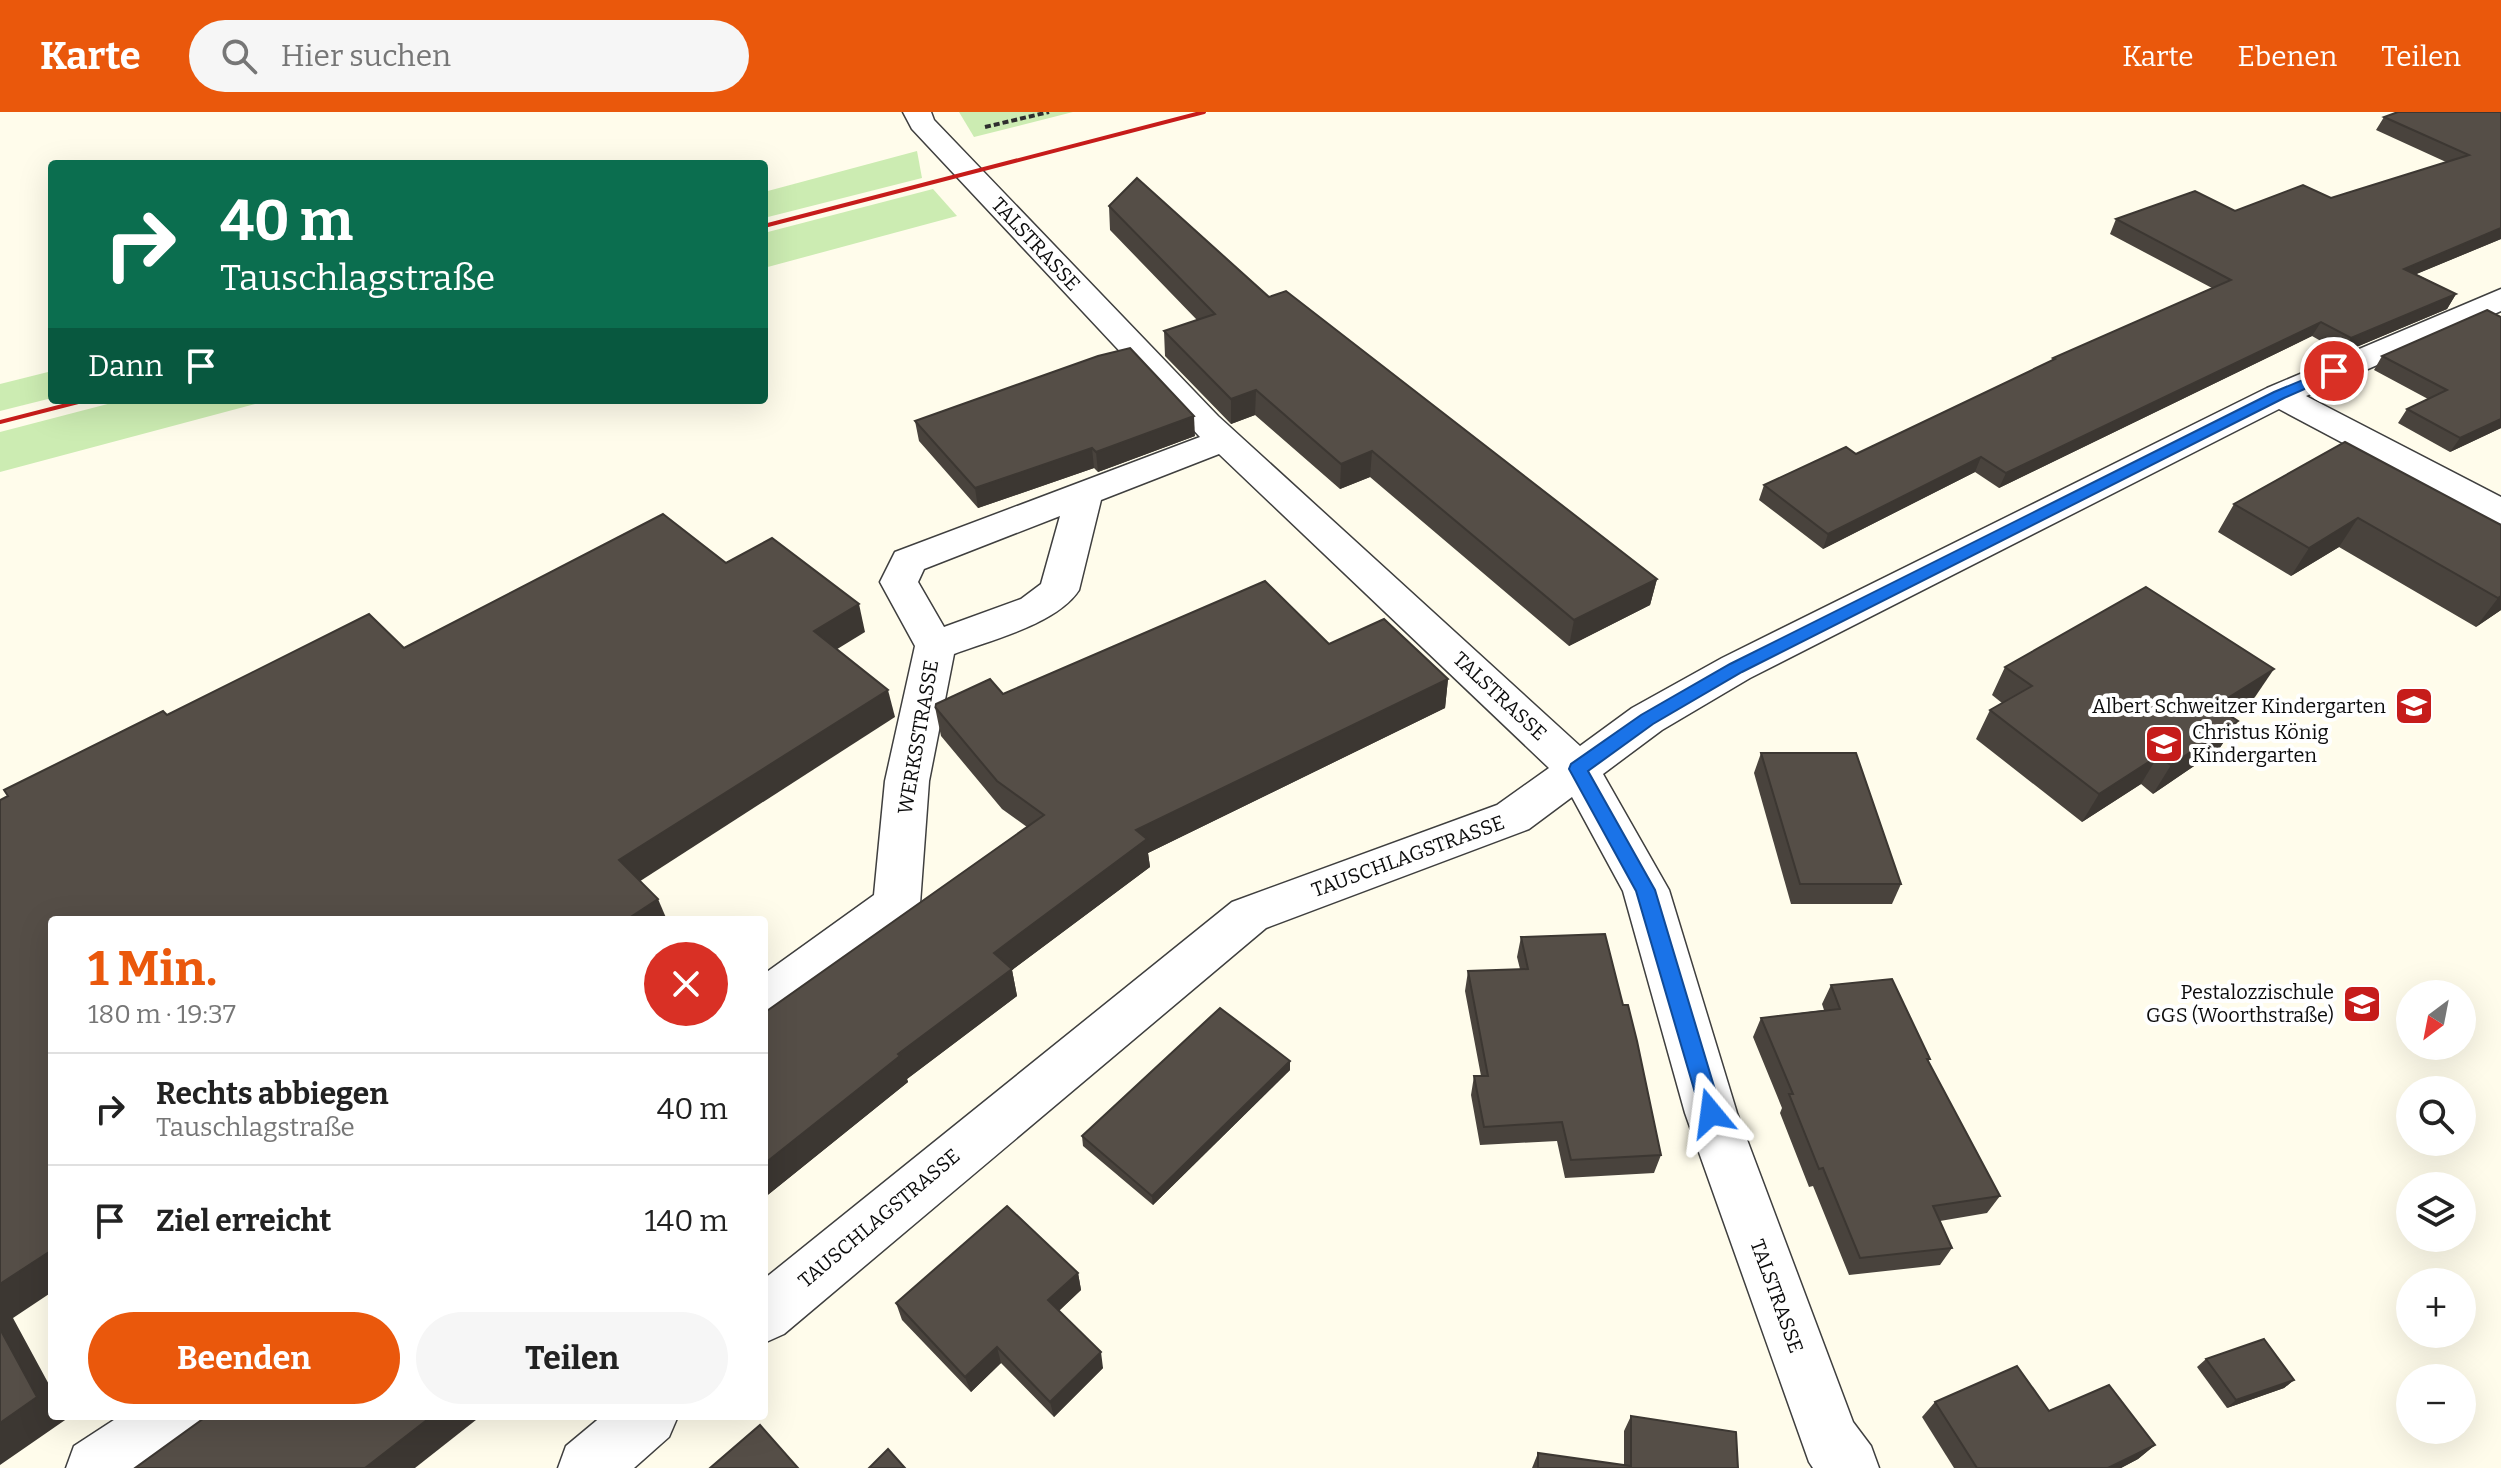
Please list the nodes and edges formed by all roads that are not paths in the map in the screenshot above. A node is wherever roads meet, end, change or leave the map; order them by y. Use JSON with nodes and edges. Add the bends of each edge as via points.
{"nodes":[{"id":1,"x":927,"y":126,"type":"edge"},
{"id":2,"x":2501,"y":299,"type":"edge"},
{"id":3,"x":2279,"y":395,"type":"junction"},
{"id":4,"x":1224,"y":440,"type":"junction"},
{"id":5,"x":1084,"y":493,"type":"junction"},
{"id":6,"x":2501,"y":512,"type":"edge"},
{"id":7,"x":935,"y":646,"type":"junction"},
{"id":8,"x":1578,"y":769,"type":"junction"},
{"id":9,"x":768,"y":998,"type":"edge"},
{"id":10,"x":768,"y":1312,"type":"edge"},
{"id":11,"x":167,"y":1420,"type":"edge"},
{"id":12,"x":643,"y":1420,"type":"edge"},
{"id":13,"x":1836,"y":1459,"type":"edge"},
{"id":14,"x":96,"y":1468,"type":"edge"},
{"id":15,"x":588,"y":1468,"type":"edge"}],
"edges":[{"from":1,"to":4,"type":"street","name":"TALSTRASSE"},
{"from":2,"to":3,"type":"street","name":"TAUSCHLAGSTRASSE"},
{"from":3,"to":6,"type":"street"},
{"from":3,"to":8,"type":"street","name":"TAUSCHLAGSTRASSE","via":[[1736,668],[1647,719]]},
{"from":4,"to":5,"type":"street","name":"WERKSSTRASSE"},
{"from":4,"to":8,"type":"street","name":"TALSTRASSE"},
{"from":5,"to":7,"type":"street","name":"WERKSSTRASSE","via":[[1059,590],[1035,608]]},
{"from":5,"to":7,"type":"street","name":"WERKSSTRASSE","via":[[909,561],[899,582]]},
{"from":7,"to":9,"type":"street","name":"WERKSSTRASSE","via":[[907,781],[897,904]]},
{"from":8,"to":10,"type":"street","name":"TAUSCHLAGSTRASSE","via":[[1513,817],[1249,915]]},
{"from":8,"to":13,"type":"street","name":"TALSTRASSE","via":[[1646,890],[1711,1113]]},
{"from":11,"to":14,"type":"street"},
{"from":12,"to":15,"type":"street"}]}
